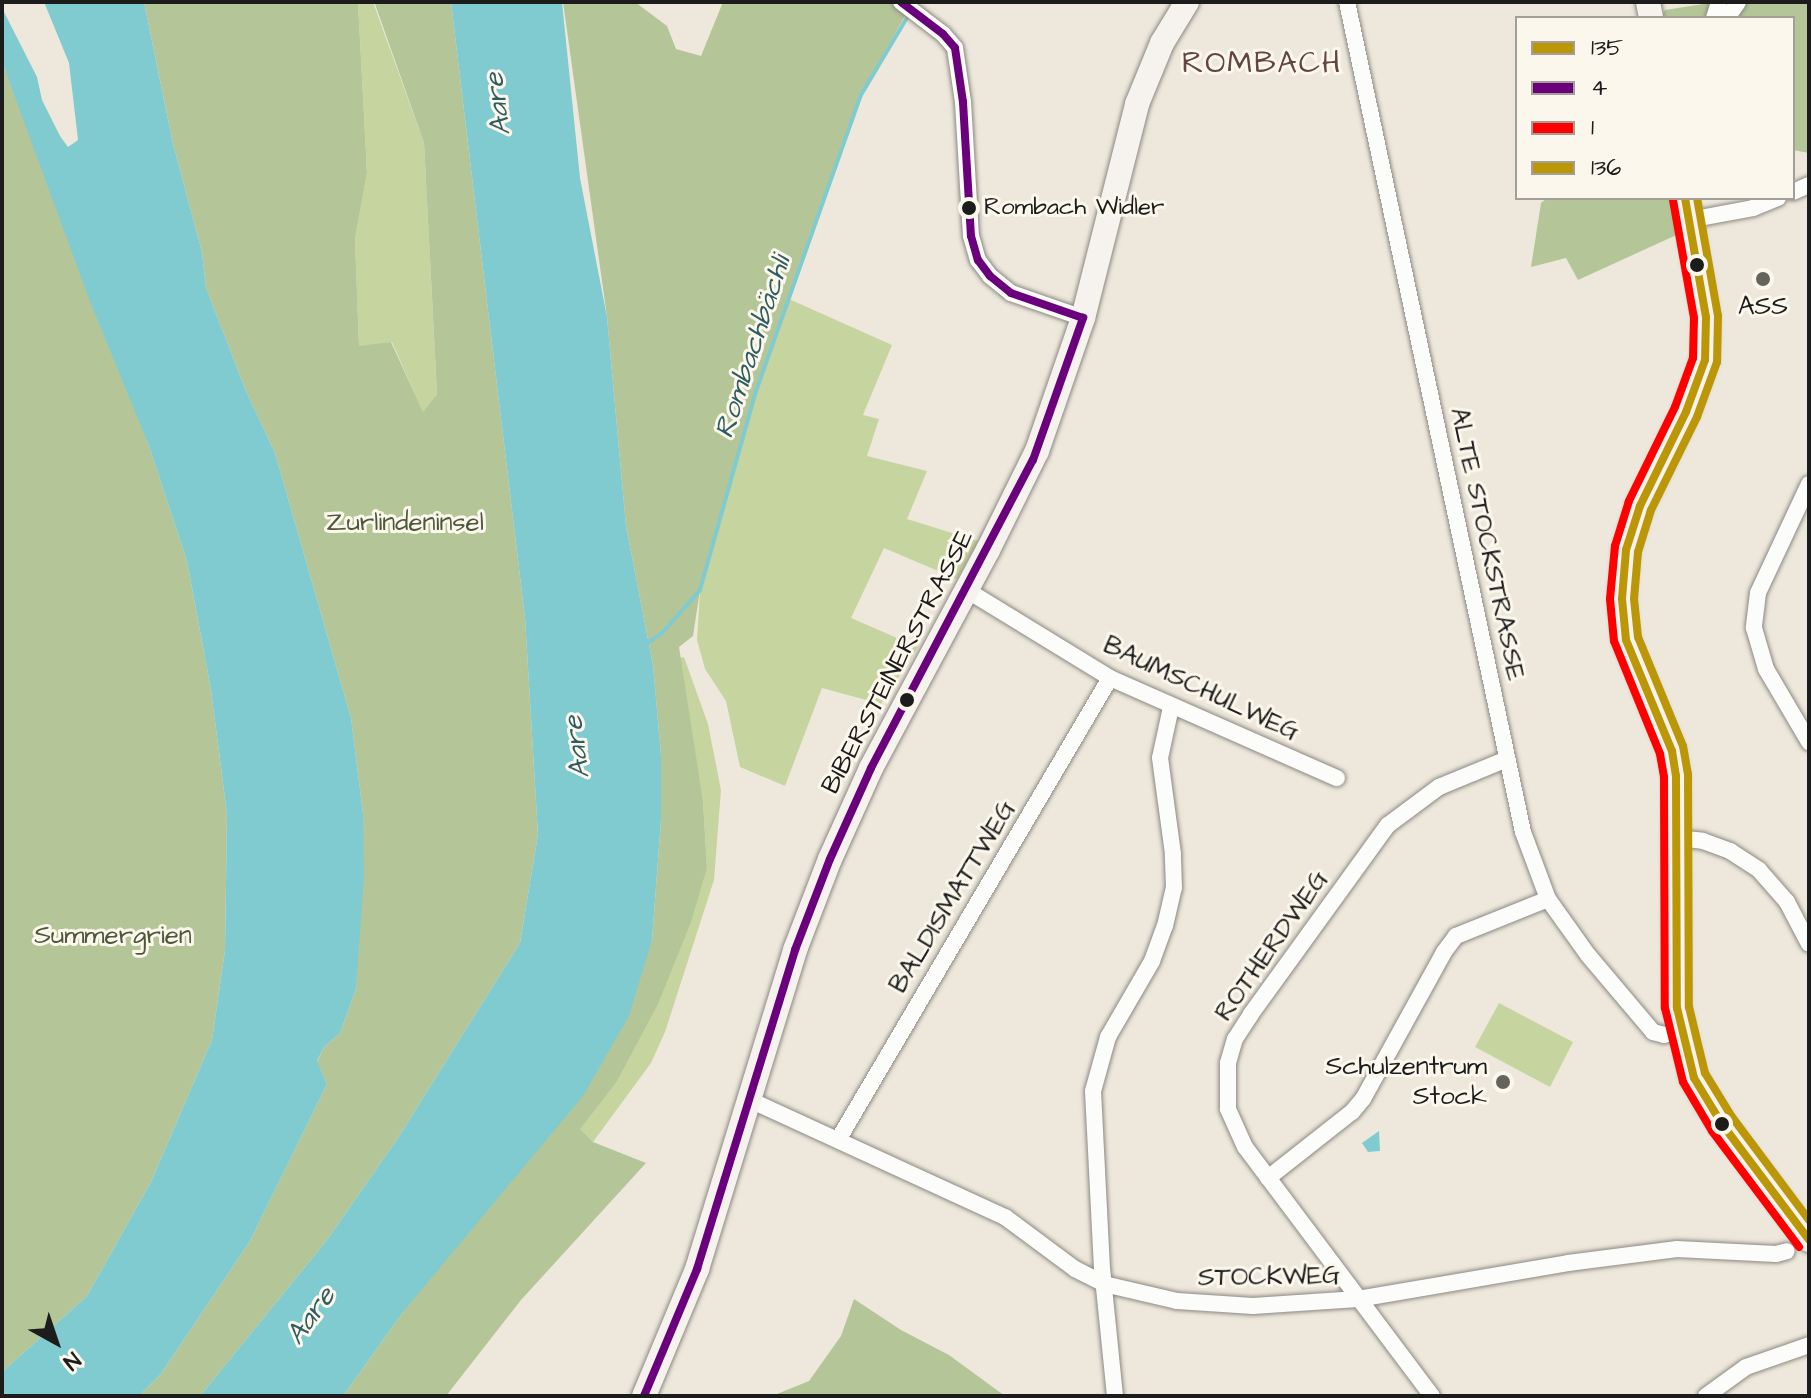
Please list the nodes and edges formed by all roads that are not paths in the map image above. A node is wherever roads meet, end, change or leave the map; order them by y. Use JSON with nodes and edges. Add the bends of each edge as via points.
{"nodes":[{"id":1,"x":902,"y":2,"type":"edge"},
{"id":2,"x":1187,"y":2,"type":"edge"},
{"id":3,"x":1347,"y":2,"type":"edge"},
{"id":4,"x":1766,"y":200,"type":"edge"},
{"id":5,"x":1730,"y":206,"type":"edge"},
{"id":6,"x":1687,"y":209,"type":"edge"},
{"id":7,"x":1083,"y":318,"type":"junction"},
{"id":8,"x":1809,"y":484,"type":"edge"},
{"id":9,"x":965,"y":589,"type":"junction"},
{"id":10,"x":1110,"y":678,"type":"junction"},
{"id":11,"x":1171,"y":707,"type":"junction"},
{"id":12,"x":1809,"y":742,"type":"edge"},
{"id":13,"x":1507,"y":759,"type":"junction"},
{"id":14,"x":1337,"y":778,"type":"dead end"},
{"id":15,"x":1676,"y":838,"type":"junction"},
{"id":16,"x":1548,"y":899,"type":"junction"},
{"id":17,"x":1809,"y":944,"type":"edge"},
{"id":18,"x":1681,"y":1031,"type":"junction"},
{"id":19,"x":748,"y":1099,"type":"junction"},
{"id":20,"x":838,"y":1140,"type":"junction"},
{"id":21,"x":1268,"y":1178,"type":"junction"},
{"id":22,"x":1809,"y":1240,"type":"edge"},
{"id":23,"x":1787,"y":1251,"type":"dead end"},
{"id":24,"x":1104,"y":1284,"type":"junction"},
{"id":25,"x":1358,"y":1299,"type":"junction"},
{"id":26,"x":1809,"y":1345,"type":"edge"},
{"id":27,"x":644,"y":1396,"type":"edge"},
{"id":28,"x":1115,"y":1396,"type":"edge"},
{"id":29,"x":1432,"y":1396,"type":"edge"},
{"id":30,"x":1706,"y":1396,"type":"edge"}],
"edges":[{"from":1,"to":7,"type":"street","via":[[955,48],[971,236],[978,260],[1011,293]]},
{"from":2,"to":7,"type":"main road","name":"BIBERSTEINERSTRASSE","via":[[1162,43],[1137,104]]},
{"from":3,"to":13,"type":"street","name":"ALTE STOCKSTRASSE"},
{"from":4,"to":5,"type":"street"},
{"from":5,"to":6,"type":"street"},
{"from":6,"to":15,"type":"main road","via":[[1706,317],[1705,360],[1640,506],[1626,550],[1622,599],[1632,659],[1672,751]]},
{"from":7,"to":9,"type":"main road","name":"BIBERSTEINERSTRASSE","via":[[1033,460]]},
{"from":8,"to":12,"type":"street","via":[[1758,593],[1754,628],[1766,669]]},
{"from":9,"to":10,"type":"street","name":"BAUMSCHULWEG"},
{"from":9,"to":19,"type":"main road","name":"BIBERSTEINERSTRASSE","via":[[871,768],[830,859]]},
{"from":10,"to":11,"type":"street","name":"BAUMSCHULWEG"},
{"from":10,"to":20,"type":"street","name":"BALDISMATTWEG"},
{"from":11,"to":14,"type":"street","name":"BAUMSCHULWEG"},
{"from":11,"to":24,"type":"street","via":[[1160,758],[1174,888],[1152,961],[1108,1037],[1093,1091]]},
{"from":13,"to":16,"type":"street","name":"ALTE STOCKSTRASSE","via":[[1523,832]]},
{"from":13,"to":21,"type":"street","name":"ROTHERDWEG","via":[[1439,787],[1388,825],[1235,1039],[1228,1063],[1228,1109],[1245,1147]]},
{"from":15,"to":17,"type":"street","via":[[1730,851],[1759,870],[1800,920]]},
{"from":15,"to":18,"type":"main road"},
{"from":16,"to":18,"type":"street","name":"ALTE STOCKSTRASSE","via":[[1653,1032]]},
{"from":16,"to":21,"type":"street","via":[[1456,936],[1363,1099]]},
{"from":18,"to":22,"type":"main road","via":[[1694,1078],[1712,1109]]},
{"from":19,"to":20,"type":"street","name":"STOCKWEG"},
{"from":19,"to":27,"type":"main road","name":"BIBERSTEINERSTRASSE","via":[[697,1269]]},
{"from":20,"to":24,"type":"street","name":"STOCKWEG","via":[[1005,1217]]},
{"from":21,"to":25,"type":"street","name":"ROTHERDWEG"},
{"from":23,"to":25,"type":"street","name":"STOCKWEG","via":[[1665,1251]]},
{"from":24,"to":25,"type":"street","name":"STOCKWEG","via":[[1177,1301],[1223,1305]]},
{"from":24,"to":28,"type":"street"},
{"from":25,"to":29,"type":"street","name":"ROTHERDWEG"},
{"from":26,"to":30,"type":"street","via":[[1746,1367]]}]}
